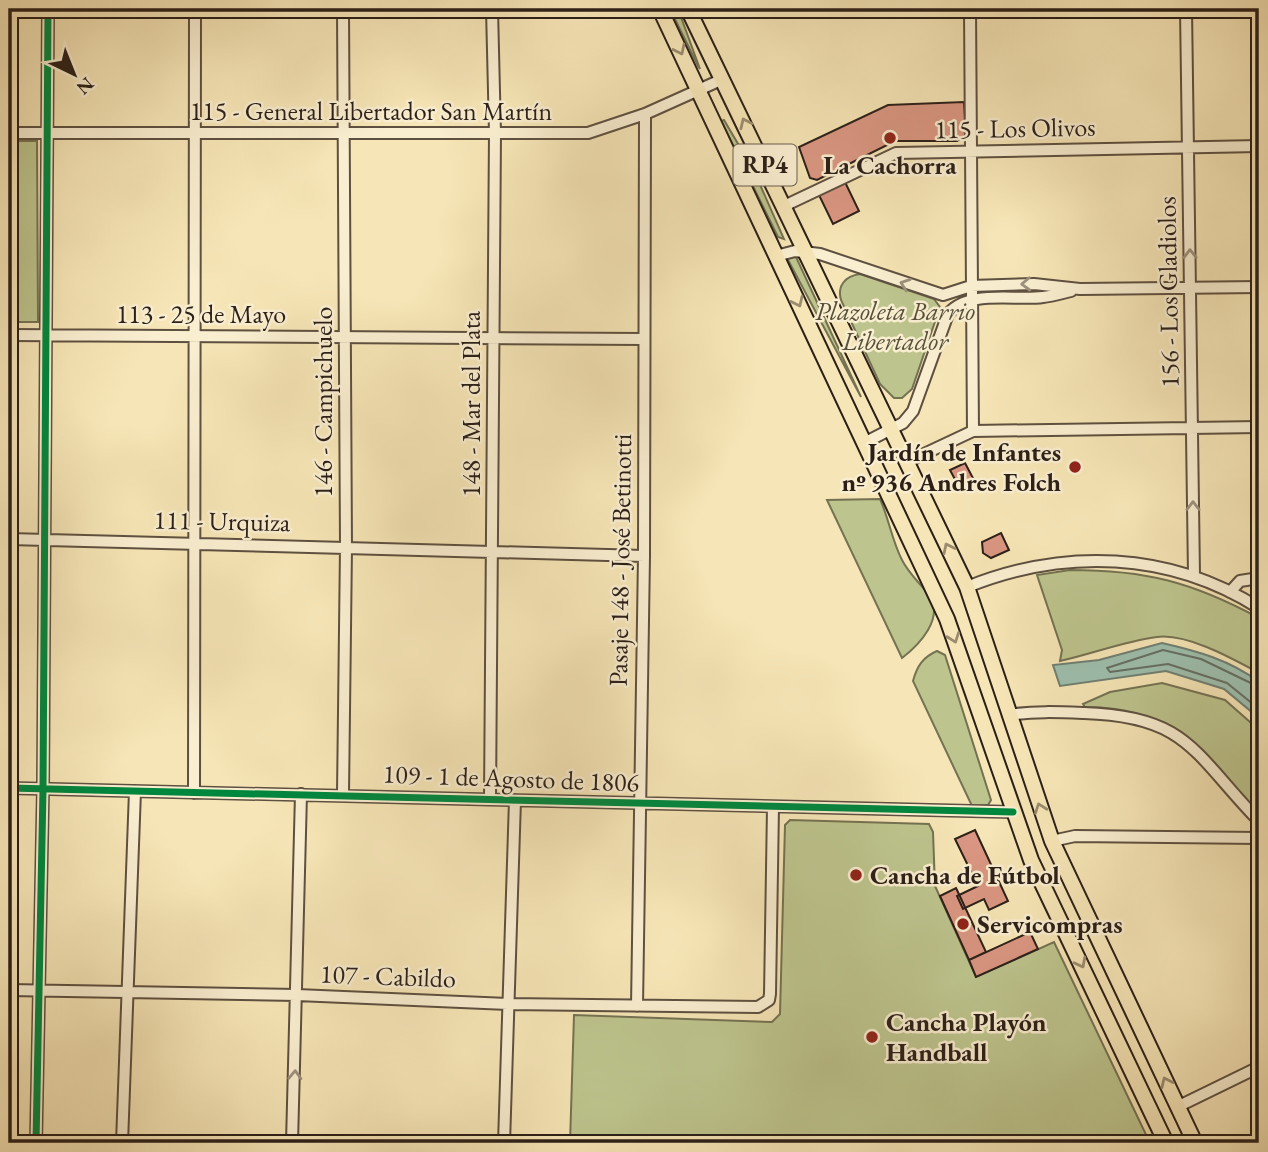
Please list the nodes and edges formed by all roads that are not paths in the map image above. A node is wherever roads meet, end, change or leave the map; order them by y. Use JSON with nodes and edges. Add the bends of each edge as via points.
{"nodes":[{"id":1,"x":47,"y":9,"type":"edge"},
{"id":2,"x":195,"y":9,"type":"edge"},
{"id":3,"x":343,"y":9,"type":"edge"},
{"id":4,"x":492,"y":9,"type":"edge"},
{"id":5,"x":660,"y":9,"type":"edge"},
{"id":6,"x":688,"y":9,"type":"edge"},
{"id":7,"x":970,"y":9,"type":"edge"},
{"id":8,"x":1186,"y":9,"type":"edge"},
{"id":9,"x":723,"y":79,"type":"junction"},
{"id":10,"x":699,"y":91,"type":"junction"},
{"id":11,"x":645,"y":114,"type":"junction"},
{"id":12,"x":9,"y":133,"type":"edge"},
{"id":13,"x":495,"y":133,"type":"junction"},
{"id":14,"x":47,"y":134,"type":"junction"},
{"id":15,"x":195,"y":134,"type":"junction"},
{"id":16,"x":345,"y":135,"type":"junction"},
{"id":17,"x":1259,"y":146,"type":"edge"},
{"id":18,"x":1188,"y":147,"type":"junction"},
{"id":19,"x":970,"y":152,"type":"junction"},
{"id":20,"x":784,"y":206,"type":"junction"},
{"id":21,"x":806,"y":251,"type":"junction"},
{"id":22,"x":776,"y":256,"type":"junction"},
{"id":23,"x":971,"y":286,"type":"junction"},
{"id":24,"x":1259,"y":287,"type":"edge"},
{"id":25,"x":1080,"y":289,"type":"junction"},
{"id":26,"x":1191,"y":289,"type":"junction"},
{"id":27,"x":972,"y":301,"type":"junction"},
{"id":28,"x":9,"y":335,"type":"edge"},
{"id":29,"x":47,"y":336,"type":"junction"},
{"id":30,"x":345,"y":336,"type":"junction"},
{"id":31,"x":195,"y":337,"type":"junction"},
{"id":32,"x":494,"y":338,"type":"junction"},
{"id":33,"x":644,"y":339,"type":"junction"},
{"id":34,"x":1192,"y":428,"type":"junction"},
{"id":35,"x":1259,"y":428,"type":"edge"},
{"id":36,"x":891,"y":430,"type":"junction"},
{"id":37,"x":973,"y":431,"type":"junction"},
{"id":38,"x":864,"y":443,"type":"junction"},
{"id":39,"x":907,"y":461,"type":"junction"},
{"id":40,"x":9,"y":539,"type":"edge"},
{"id":41,"x":45,"y":540,"type":"junction"},
{"id":42,"x":195,"y":543,"type":"junction"},
{"id":43,"x":346,"y":547,"type":"junction"},
{"id":44,"x":494,"y":553,"type":"junction"},
{"id":45,"x":644,"y":556,"type":"junction"},
{"id":46,"x":1194,"y":575,"type":"junction"},
{"id":47,"x":1259,"y":578,"type":"edge"},
{"id":48,"x":967,"y":587,"type":"junction"},
{"id":49,"x":1230,"y":592,"type":"junction"},
{"id":50,"x":1259,"y":608,"type":"edge"},
{"id":51,"x":1008,"y":715,"type":"junction"},
{"id":52,"x":9,"y":788,"type":"edge"},
{"id":53,"x":43,"y":789,"type":"junction"},
{"id":54,"x":135,"y":791,"type":"junction"},
{"id":55,"x":194,"y":793,"type":"junction"},
{"id":56,"x":302,"y":794,"type":"junction"},
{"id":57,"x":344,"y":794,"type":"junction"},
{"id":58,"x":491,"y":799,"type":"junction"},
{"id":59,"x":515,"y":800,"type":"junction"},
{"id":60,"x":639,"y":803,"type":"junction"},
{"id":61,"x":773,"y":807,"type":"junction"},
{"id":62,"x":1013,"y":812,"type":"junction"},
{"id":63,"x":1259,"y":821,"type":"edge"},
{"id":64,"x":1259,"y":838,"type":"edge"},
{"id":65,"x":1052,"y":841,"type":"junction"},
{"id":66,"x":9,"y":990,"type":"edge"},
{"id":67,"x":40,"y":991,"type":"junction"},
{"id":68,"x":129,"y":993,"type":"junction"},
{"id":69,"x":298,"y":995,"type":"junction"},
{"id":70,"x":508,"y":1004,"type":"junction"},
{"id":71,"x":638,"y":1006,"type":"junction"},
{"id":72,"x":1259,"y":1067,"type":"edge"},
{"id":73,"x":1178,"y":1107,"type":"junction"},
{"id":74,"x":36,"y":1143,"type":"edge"},
{"id":75,"x":122,"y":1143,"type":"edge"},
{"id":76,"x":292,"y":1143,"type":"edge"},
{"id":77,"x":504,"y":1143,"type":"edge"},
{"id":78,"x":1166,"y":1143,"type":"edge"},
{"id":79,"x":1195,"y":1143,"type":"edge"}],
"edges":[{"from":1,"to":14,"type":"street"},
{"from":2,"to":15,"type":"street"},
{"from":3,"to":16,"type":"street","name":"146 - Campichuelo"},
{"from":4,"to":13,"type":"street","name":"148 - Mar del Plata"},
{"from":5,"to":10,"type":"main road","number":"RP4","one_way":true},
{"from":6,"to":9,"type":"main road","number":"RP4"},
{"from":7,"to":19,"type":"street"},
{"from":8,"to":18,"type":"street","name":"156 - Los Gladiolos"},
{"from":9,"to":10,"type":"street","name":"115 - General Libertador San Martín"},
{"from":20,"to":9,"type":"main road","number":"RP4","one_way":true},
{"from":10,"to":11,"type":"street","name":"115 - General Libertador San Martín"},
{"from":10,"to":22,"type":"main road","number":"RP4"},
{"from":11,"to":13,"type":"street","name":"115 - General Libertador San Martín","via":[[596,132]]},
{"from":11,"to":33,"type":"street","name":"Pasaje 148 - José Betinotti"},
{"from":12,"to":14,"type":"street","name":"115 - General Libertador San Martín"},
{"from":13,"to":16,"type":"street","name":"115 - General Libertador San Martín"},
{"from":13,"to":32,"type":"street","name":"148 - Mar del Plata"},
{"from":14,"to":15,"type":"street","name":"115 - General Libertador San Martín"},
{"from":14,"to":29,"type":"street"},
{"from":15,"to":16,"type":"street","name":"115 - General Libertador San Martín"},
{"from":15,"to":31,"type":"street"},
{"from":16,"to":30,"type":"street","name":"146 - Campichuelo"},
{"from":17,"to":18,"type":"street","name":"115 - Los Olivos"},
{"from":18,"to":19,"type":"street","name":"115 - Los Olivos"},
{"from":26,"to":18,"type":"street","name":"156 - Los Gladiolos","one_way":true},
{"from":19,"to":20,"type":"street","name":"115 - Los Olivos","via":[[887,155]]},
{"from":19,"to":23,"type":"street"},
{"from":20,"to":21,"type":"main road","number":"RP4"},
{"from":21,"to":22,"type":"street"},
{"from":23,"to":21,"type":"street","one_way":true,"via":[[934,294]]},
{"from":21,"to":36,"type":"main road","number":"RP4"},
{"from":22,"to":38,"type":"main road","number":"RP4","one_way":true},
{"from":25,"to":23,"type":"street","one_way":true,"via":[[1042,284]]},
{"from":23,"to":27,"type":"street"},
{"from":24,"to":26,"type":"street"},
{"from":25,"to":26,"type":"street"},
{"from":25,"to":27,"type":"street","via":[[1044,297]]},
{"from":26,"to":34,"type":"street","name":"156 - Los Gladiolos"},
{"from":27,"to":36,"type":"street","via":[[957,304],[948,314],[913,411]]},
{"from":27,"to":37,"type":"street"},
{"from":28,"to":29,"type":"street","name":"113 - 25 de Mayo"},
{"from":29,"to":31,"type":"street","name":"113 - 25 de Mayo"},
{"from":29,"to":41,"type":"street"},
{"from":30,"to":31,"type":"street","name":"113 - 25 de Mayo"},
{"from":30,"to":32,"type":"street","name":"113 - 25 de Mayo"},
{"from":30,"to":43,"type":"street","name":"146 - Campichuelo"},
{"from":31,"to":42,"type":"street"},
{"from":32,"to":33,"type":"street","name":"113 - 25 de Mayo"},
{"from":32,"to":44,"type":"street","name":"148 - Mar del Plata"},
{"from":33,"to":45,"type":"street","name":"Pasaje 148 - José Betinotti"},
{"from":34,"to":35,"type":"street"},
{"from":34,"to":37,"type":"street"},
{"from":46,"to":34,"type":"street","name":"156 - Los Gladiolos","one_way":true},
{"from":36,"to":38,"type":"street"},
{"from":36,"to":39,"type":"main road","number":"RP4"},
{"from":37,"to":39,"type":"street"},
{"from":38,"to":62,"type":"main road","number":"RP4","one_way":true,"via":[[947,619]]},
{"from":48,"to":39,"type":"main road","number":"RP4","one_way":true},
{"from":40,"to":41,"type":"street","name":"111 - Urquiza"},
{"from":41,"to":42,"type":"street","name":"111 - Urquiza"},
{"from":41,"to":53,"type":"street"},
{"from":42,"to":43,"type":"street","name":"111 - Urquiza"},
{"from":42,"to":55,"type":"street"},
{"from":43,"to":44,"type":"street","name":"111 - Urquiza"},
{"from":43,"to":57,"type":"street","name":"146 - Campichuelo"},
{"from":44,"to":45,"type":"street","name":"111 - Urquiza"},
{"from":44,"to":58,"type":"street","name":"148 - Mar del Plata"},
{"from":45,"to":60,"type":"street","name":"Pasaje 148 - José Betinotti"},
{"from":46,"to":48,"type":"street","via":[[1081,559],[1007,572]]},
{"from":46,"to":49,"type":"street"},
{"from":47,"to":49,"type":"street","via":[[1240,581]]},
{"from":48,"to":51,"type":"main road","number":"RP4"},
{"from":49,"to":50,"type":"street"},
{"from":51,"to":63,"type":"street","via":[[1119,714],[1157,724],[1200,755]]},
{"from":65,"to":51,"type":"main road","number":"RP4","one_way":true},
{"from":52,"to":53,"type":"street","name":"109 - 1 de Agosto de 1806"},
{"from":53,"to":54,"type":"street","name":"109 - 1 de Agosto de 1806"},
{"from":53,"to":67,"type":"street"},
{"from":54,"to":55,"type":"street","name":"109 - 1 de Agosto de 1806"},
{"from":54,"to":68,"type":"street"},
{"from":55,"to":56,"type":"street","name":"109 - 1 de Agosto de 1806"},
{"from":56,"to":57,"type":"street","name":"109 - 1 de Agosto de 1806"},
{"from":56,"to":69,"type":"street"},
{"from":57,"to":58,"type":"street","name":"109 - 1 de Agosto de 1806"},
{"from":58,"to":59,"type":"street","name":"109 - 1 de Agosto de 1806"},
{"from":59,"to":60,"type":"street","name":"109 - 1 de Agosto de 1806"},
{"from":59,"to":70,"type":"street"},
{"from":60,"to":61,"type":"street","name":"109 - 1 de Agosto de 1806"},
{"from":60,"to":71,"type":"street","name":"Pasaje 148 - José Betinotti"},
{"from":61,"to":62,"type":"street","name":"109 - 1 de Agosto de 1806"},
{"from":61,"to":71,"type":"street","name":"107 - Cabildo","via":[[770,994],[764,1004],[751,1008]]},
{"from":62,"to":78,"type":"main road","number":"RP4","one_way":true,"via":[[1048,899]]},
{"from":64,"to":65,"type":"street","via":[[1074,836]]},
{"from":73,"to":65,"type":"main road","number":"RP4","one_way":true},
{"from":66,"to":67,"type":"street","name":"107 - Cabildo"},
{"from":67,"to":68,"type":"street","name":"107 - Cabildo"},
{"from":67,"to":74,"type":"street"},
{"from":68,"to":69,"type":"street","name":"107 - Cabildo"},
{"from":68,"to":75,"type":"street"},
{"from":69,"to":70,"type":"street","name":"107 - Cabildo"},
{"from":76,"to":69,"type":"street","one_way":true},
{"from":70,"to":71,"type":"street","name":"107 - Cabildo"},
{"from":70,"to":77,"type":"street"},
{"from":72,"to":73,"type":"street"},
{"from":73,"to":79,"type":"main road","number":"RP4"}]}
